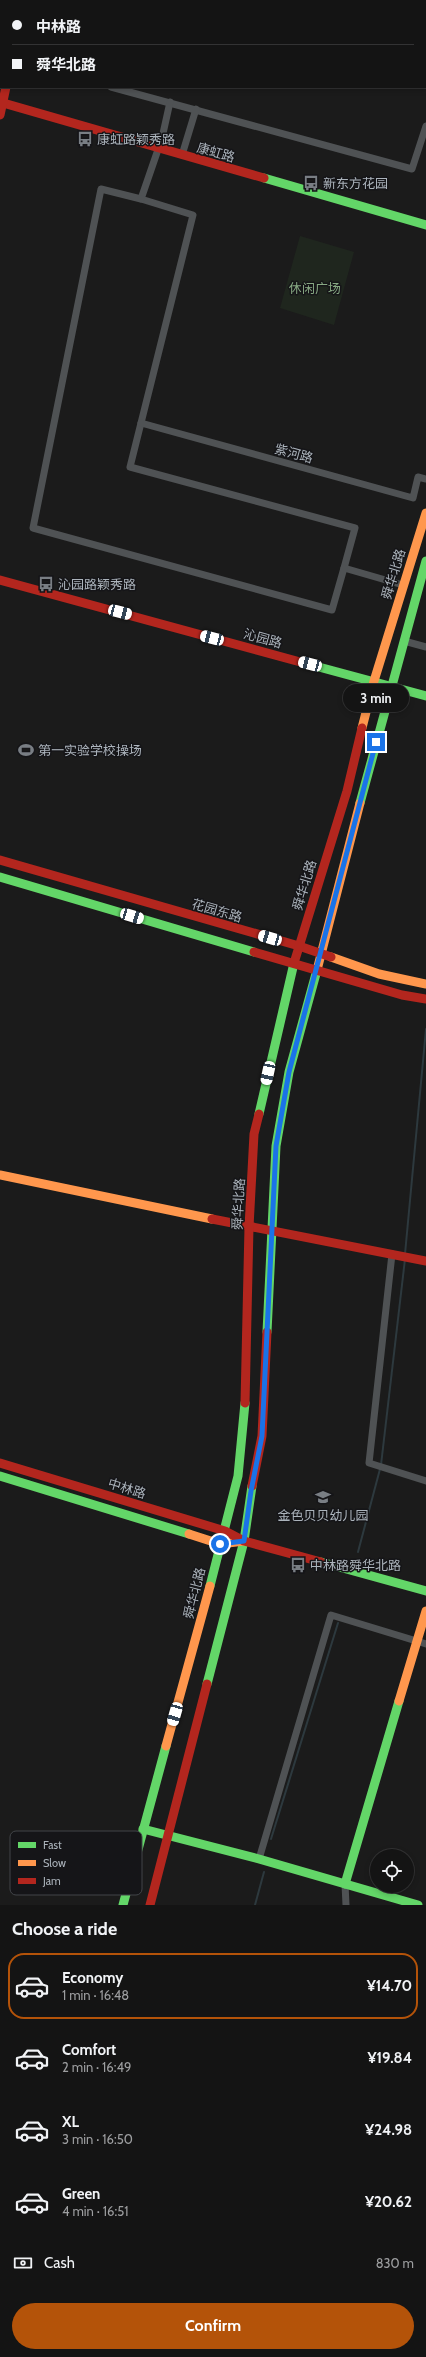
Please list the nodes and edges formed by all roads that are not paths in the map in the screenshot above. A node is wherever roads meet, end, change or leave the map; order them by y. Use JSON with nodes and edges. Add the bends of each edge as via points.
{"nodes":[{"id":1,"x":5,"y":88,"type":"edge"},
{"id":2,"x":115,"y":88,"type":"edge"},
{"id":3,"x":1,"y":102,"type":"edge"},
{"id":4,"x":170,"y":102,"type":"junction"},
{"id":5,"x":196,"y":109,"type":"junction"},
{"id":6,"x":0,"y":115,"type":"edge"},
{"id":7,"x":426,"y":126,"type":"edge"},
{"id":8,"x":158,"y":148,"type":"junction"},
{"id":9,"x":182,"y":156,"type":"junction"},
{"id":10,"x":141,"y":199,"type":"junction"},
{"id":11,"x":426,"y":224,"type":"edge"},
{"id":12,"x":141,"y":424,"type":"junction"},
{"id":13,"x":426,"y":480,"type":"edge"},
{"id":14,"x":426,"y":513,"type":"edge"},
{"id":15,"x":426,"y":561,"type":"edge"},
{"id":16,"x":344,"y":568,"type":"junction"},
{"id":17,"x":0,"y":580,"type":"edge"},
{"id":18,"x":403,"y":585,"type":"junction"},
{"id":19,"x":404,"y":641,"type":"junction"},
{"id":20,"x":426,"y":647,"type":"edge"},
{"id":21,"x":374,"y":681,"type":"junction"},
{"id":22,"x":391,"y":686,"type":"junction"},
{"id":23,"x":426,"y":696,"type":"edge"},
{"id":24,"x":0,"y":860,"type":"edge"},
{"id":25,"x":0,"y":877,"type":"edge"},
{"id":26,"x":299,"y":946,"type":"junction"},
{"id":27,"x":320,"y":954,"type":"junction"},
{"id":28,"x":294,"y":963,"type":"junction"},
{"id":29,"x":317,"y":970,"type":"junction"},
{"id":30,"x":426,"y":984,"type":"edge"},
{"id":31,"x":426,"y":999,"type":"edge"},
{"id":32,"x":0,"y":1175,"type":"edge"},
{"id":33,"x":249,"y":1227,"type":"junction"},
{"id":34,"x":270,"y":1229,"type":"junction"},
{"id":35,"x":392,"y":1254,"type":"junction"},
{"id":36,"x":426,"y":1261,"type":"edge"},
{"id":37,"x":0,"y":1463,"type":"edge"},
{"id":38,"x":0,"y":1476,"type":"edge"},
{"id":39,"x":426,"y":1481,"type":"edge"},
{"id":40,"x":225,"y":1531,"type":"junction"},
{"id":41,"x":244,"y":1541,"type":"junction"},
{"id":42,"x":220,"y":1544,"type":"junction"},
{"id":43,"x":426,"y":1590,"type":"edge"},
{"id":44,"x":426,"y":1611,"type":"edge"},
{"id":45,"x":422,"y":1642,"type":"edge"},
{"id":46,"x":144,"y":1829,"type":"junction"},
{"id":47,"x":142,"y":1836,"type":"edge"},
{"id":48,"x":169,"y":1836,"type":"junction"},
{"id":49,"x":259,"y":1859,"type":"junction"},
{"id":50,"x":345,"y":1884,"type":"junction"},
{"id":51,"x":126,"y":1895,"type":"edge"},
{"id":52,"x":123,"y":1905,"type":"edge"},
{"id":53,"x":150,"y":1905,"type":"edge"},
{"id":54,"x":346,"y":1905,"type":"edge"},
{"id":55,"x":418,"y":1905,"type":"edge"}],
"edges":[{"from":1,"to":3,"type":"main road"},
{"from":2,"to":4,"type":"street"},
{"from":3,"to":6,"type":"main road"},
{"from":3,"to":8,"type":"main road","name":"康虹路"},
{"from":4,"to":5,"type":"street"},
{"from":4,"to":8,"type":"street"},
{"from":5,"to":7,"type":"street","via":[[412,169]]},
{"from":5,"to":9,"type":"street"},
{"from":8,"to":9,"type":"main road","name":"康虹路"},
{"from":8,"to":10,"type":"street"},
{"from":9,"to":11,"type":"main road","name":"康虹路"},
{"from":10,"to":12,"type":"street","via":[[193,215]]},
{"from":10,"to":16,"type":"street","via":[[101,189],[33,528],[332,610]]},
{"from":12,"to":13,"type":"street","name":"紫河路","via":[[413,498],[418,477]]},
{"from":12,"to":16,"type":"street","via":[[130,467],[355,528]]},
{"from":14,"to":18,"type":"main road","name":"舜华北路"},
{"from":15,"to":19,"type":"main road"},
{"from":16,"to":18,"type":"street"},
{"from":17,"to":21,"type":"main road","name":"沁园路"},
{"from":18,"to":21,"type":"main road","name":"舜华北路"},
{"from":19,"to":20,"type":"street"},
{"from":19,"to":22,"type":"main road"},
{"from":21,"to":22,"type":"main road","name":"沁园路"},
{"from":21,"to":26,"type":"main road","name":"舜华北路","via":[[347,791]]},
{"from":22,"to":23,"type":"main road","name":"沁园路"},
{"from":22,"to":27,"type":"main road"},
{"from":24,"to":26,"type":"main road","name":"花园东路"},
{"from":25,"to":28,"type":"main road"},
{"from":26,"to":27,"type":"main road","name":"花园东路"},
{"from":26,"to":28,"type":"main road","name":"舜华北路"},
{"from":27,"to":29,"type":"main road"},
{"from":27,"to":30,"type":"main road","name":"花园东路","via":[[379,974]]},
{"from":28,"to":29,"type":"main road"},
{"from":28,"to":33,"type":"main road","name":"舜华北路","via":[[254,1134]]},
{"from":29,"to":31,"type":"main road","via":[[402,995]]},
{"from":29,"to":34,"type":"main road","via":[[289,1072],[276,1146]]},
{"from":32,"to":33,"type":"main road"},
{"from":33,"to":34,"type":"main road"},
{"from":33,"to":40,"type":"main road","name":"舜华北路","via":[[245,1421],[238,1476]]},
{"from":34,"to":35,"type":"main road"},
{"from":34,"to":41,"type":"main road","via":[[262,1436]]},
{"from":35,"to":36,"type":"main road"},
{"from":35,"to":39,"type":"street","via":[[369,1463]]},
{"from":37,"to":40,"type":"main road","name":"中林路"},
{"from":38,"to":42,"type":"main road","name":"中林路"},
{"from":40,"to":41,"type":"main road","name":"中林路"},
{"from":40,"to":42,"type":"main road","name":"舜华北路"},
{"from":41,"to":42,"type":"main road","name":"中林路"},
{"from":41,"to":43,"type":"main road","name":"中林路"},
{"from":41,"to":48,"type":"main road"},
{"from":42,"to":46,"type":"main road","name":"舜华北路"},
{"from":44,"to":45,"type":"main road"},
{"from":45,"to":49,"type":"street","via":[[331,1615]]},
{"from":45,"to":50,"type":"main road"},
{"from":46,"to":47,"type":"main road","name":"舜华北路"},
{"from":46,"to":48,"type":"main road"},
{"from":48,"to":49,"type":"main road"},
{"from":48,"to":53,"type":"main road"},
{"from":49,"to":50,"type":"main road"},
{"from":50,"to":54,"type":"street"},
{"from":50,"to":55,"type":"main road"},
{"from":51,"to":52,"type":"main road","name":"舜华北路"}]}
